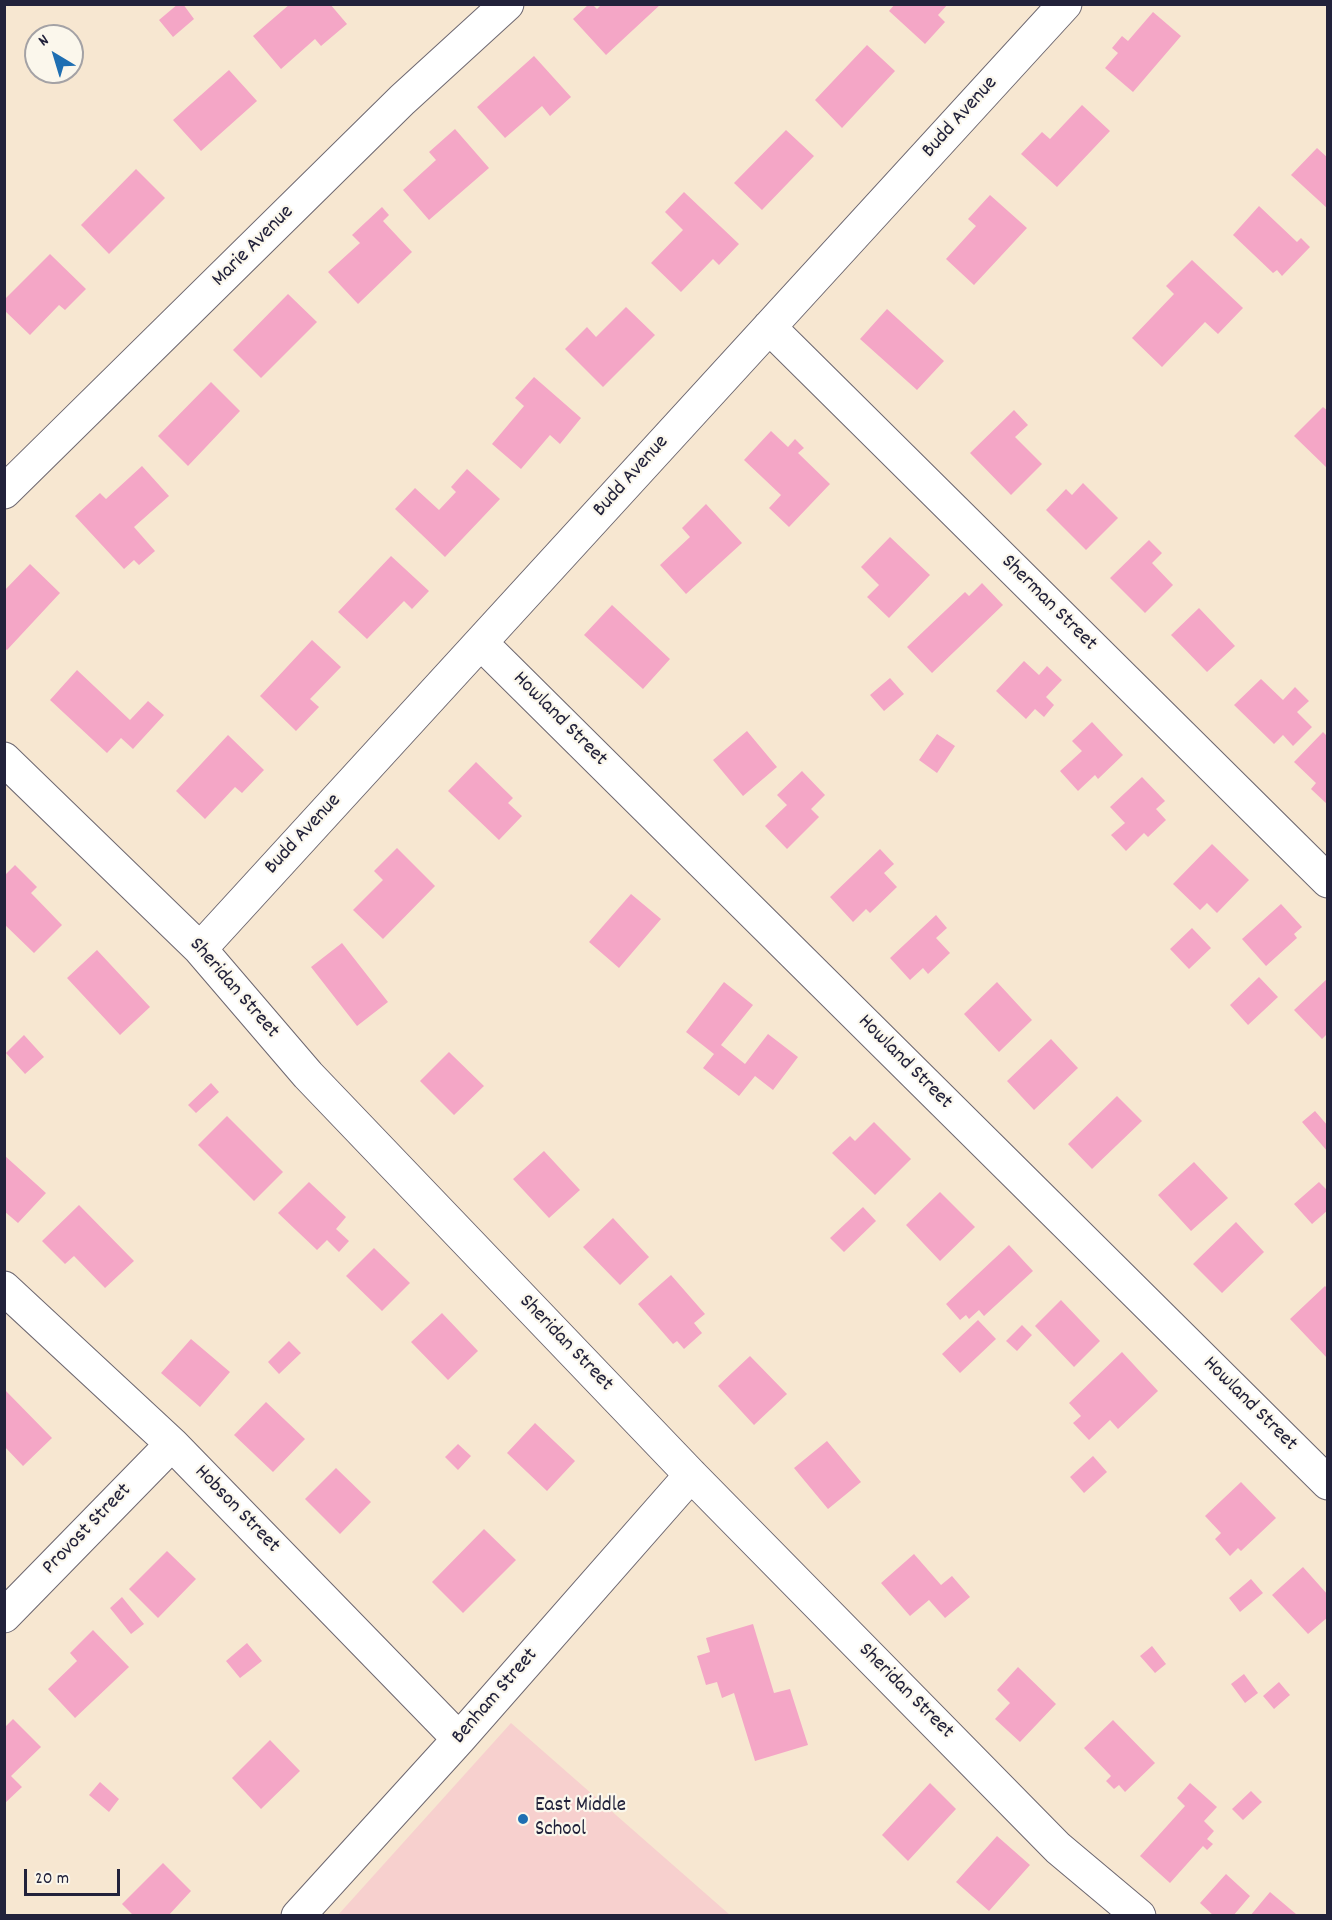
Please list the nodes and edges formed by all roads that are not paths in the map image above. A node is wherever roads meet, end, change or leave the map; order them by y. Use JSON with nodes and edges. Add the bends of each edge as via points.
{"nodes":[{"id":1,"x":507,"y":4,"type":"edge"},
{"id":2,"x":1065,"y":4,"type":"edge"},
{"id":3,"x":770,"y":327,"type":"junction"},
{"id":4,"x":4,"y":492,"type":"edge"},
{"id":5,"x":480,"y":643,"type":"junction"},
{"id":6,"x":4,"y":759,"type":"edge"},
{"id":7,"x":1328,"y":881,"type":"edge"},
{"id":8,"x":200,"y":949,"type":"junction"},
{"id":9,"x":4,"y":1288,"type":"edge"},
{"id":10,"x":172,"y":1444,"type":"junction"},
{"id":11,"x":691,"y":1475,"type":"junction"},
{"id":12,"x":1328,"y":1483,"type":"edge"},
{"id":13,"x":4,"y":1616,"type":"edge"},
{"id":14,"x":459,"y":1739,"type":"junction"},
{"id":15,"x":298,"y":1916,"type":"edge"},
{"id":16,"x":1139,"y":1916,"type":"edge"}],
"edges":[{"from":1,"to":4,"type":"street","name":"Marie Avenue","via":[[402,100]]},
{"from":2,"to":3,"type":"street","name":"Budd Avenue"},
{"from":3,"to":5,"type":"street","name":"Budd Avenue"},
{"from":3,"to":7,"type":"street","name":"Sherman Street"},
{"from":5,"to":8,"type":"street","name":"Budd Avenue"},
{"from":5,"to":12,"type":"street","name":"Howland Street"},
{"from":6,"to":8,"type":"street","name":"Sheridan Street"},
{"from":8,"to":11,"type":"street","name":"Sheridan Street","via":[[308,1075]]},
{"from":9,"to":10,"type":"street","name":"Hobson Street"},
{"from":10,"to":13,"type":"street","name":"Provost Street"},
{"from":10,"to":14,"type":"street","name":"Hobson Street"},
{"from":11,"to":14,"type":"street","name":"Benham Street"},
{"from":11,"to":16,"type":"street","name":"Sheridan Street","via":[[1058,1848]]},
{"from":14,"to":15,"type":"street","name":"Benham Street"}]}
